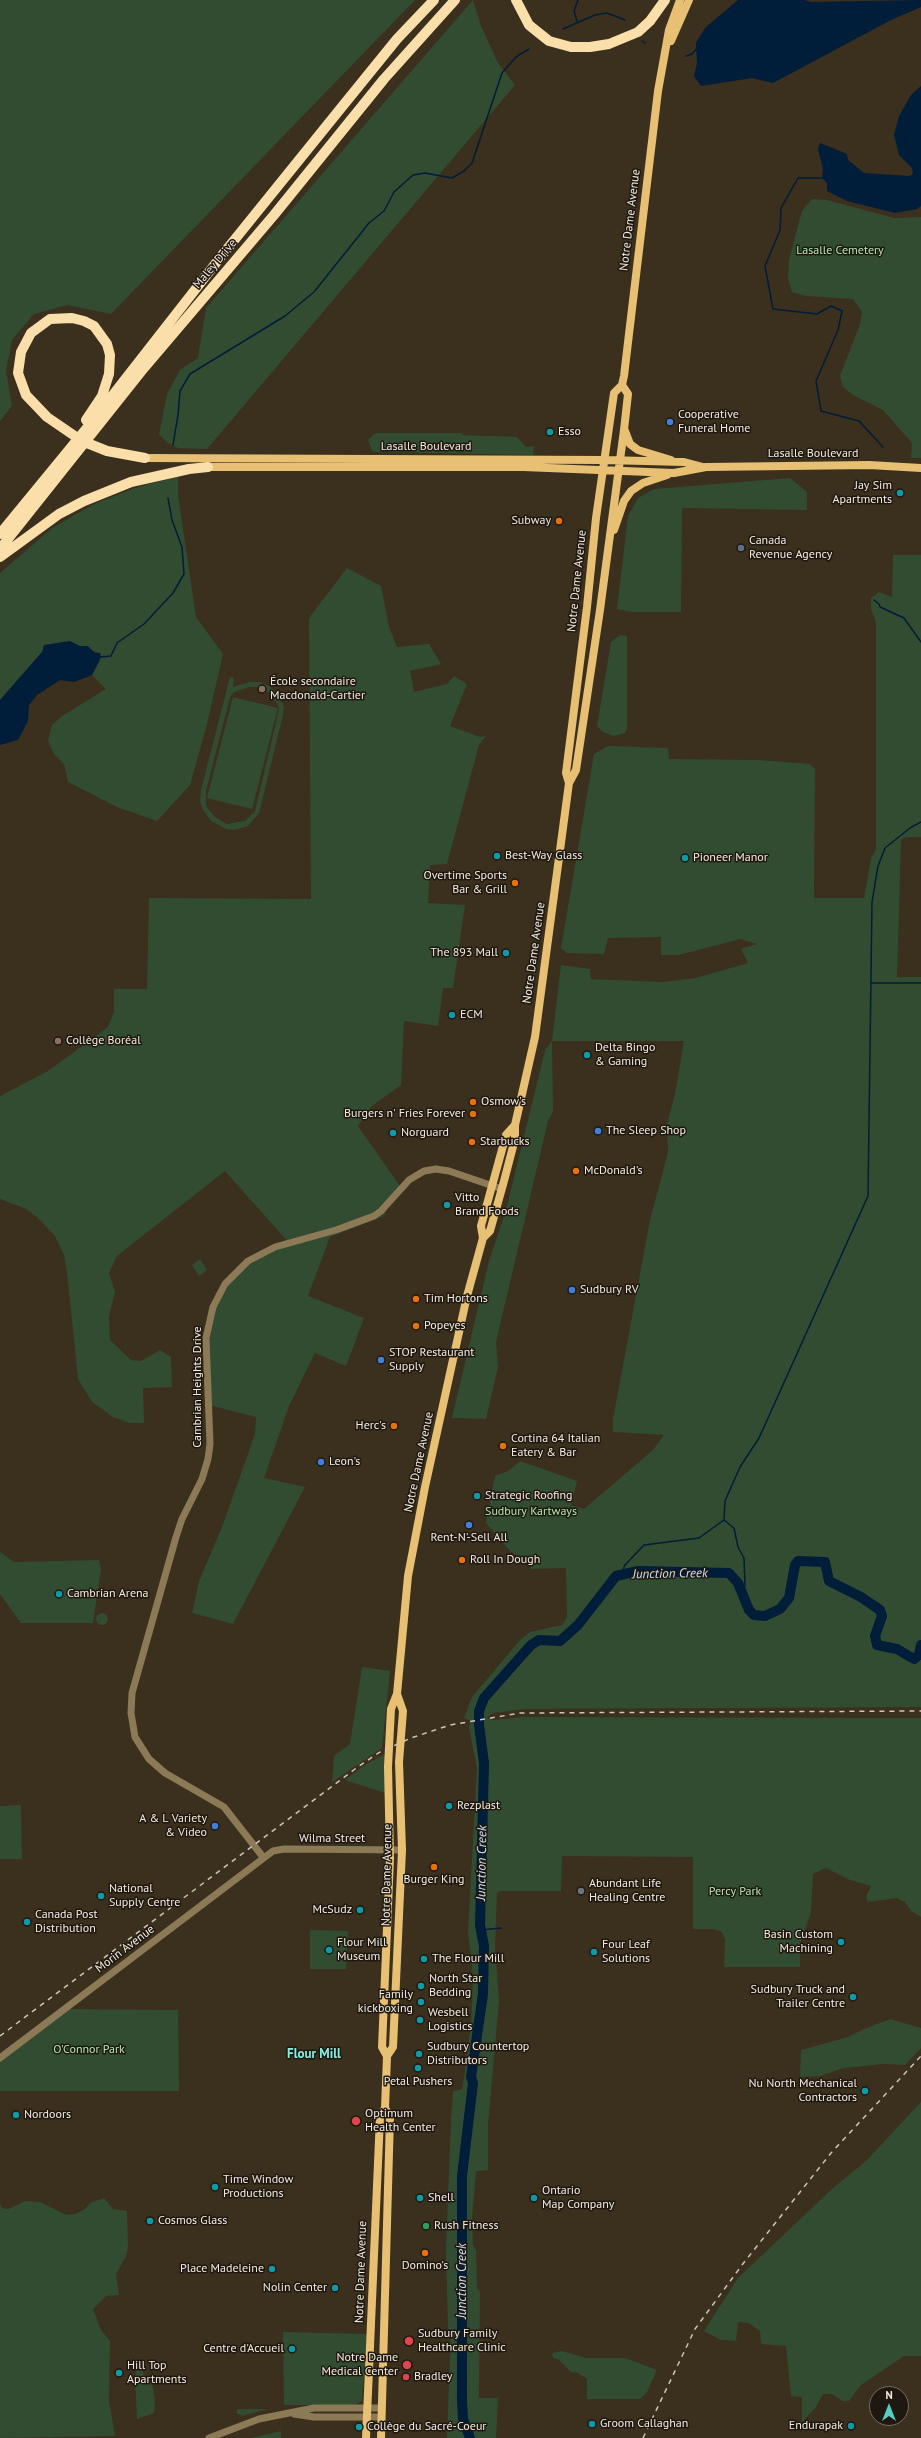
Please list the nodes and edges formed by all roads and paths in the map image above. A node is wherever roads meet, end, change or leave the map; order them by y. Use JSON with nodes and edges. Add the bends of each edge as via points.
{"nodes":[{"id":1,"x":434,"y":0,"type":"edge"},
{"id":2,"x":455,"y":0,"type":"edge"},
{"id":3,"x":516,"y":0,"type":"edge"},
{"id":4,"x":666,"y":0,"type":"edge"},
{"id":5,"x":680,"y":0,"type":"edge"},
{"id":6,"x":689,"y":0,"type":"edge"},
{"id":7,"x":664,"y":58,"type":"junction"},
{"id":8,"x":622,"y":385,"type":"junction"},
{"id":9,"x":88,"y":428,"type":"junction"},
{"id":10,"x":624,"y":430,"type":"junction"},
{"id":11,"x":71,"y":450,"type":"junction"},
{"id":12,"x":145,"y":458,"type":"joint"},
{"id":13,"x":605,"y":460,"type":"junction"},
{"id":14,"x":620,"y":461,"type":"junction"},
{"id":15,"x":678,"y":462,"type":"junction"},
{"id":16,"x":208,"y":467,"type":"joint"},
{"id":17,"x":706,"y":467,"type":"junction"},
{"id":18,"x":921,"y":468,"type":"edge"},
{"id":19,"x":603,"y":471,"type":"junction"},
{"id":20,"x":618,"y":472,"type":"junction"},
{"id":21,"x":674,"y":473,"type":"junction"},
{"id":22,"x":0,"y":534,"type":"edge"},
{"id":23,"x":608,"y":548,"type":"junction"},
{"id":24,"x":0,"y":549,"type":"edge"},
{"id":25,"x":0,"y":557,"type":"edge"},
{"id":26,"x":569,"y":783,"type":"junction"},
{"id":27,"x":514,"y":1125,"type":"junction"},
{"id":28,"x":492,"y":1186,"type":"junction"},
{"id":29,"x":502,"y":1189,"type":"junction"},
{"id":30,"x":483,"y":1238,"type":"junction"},
{"id":31,"x":397,"y":1694,"type":"junction"},
{"id":32,"x":390,"y":1850,"type":"junction"},
{"id":33,"x":402,"y":1850,"type":"junction"},
{"id":34,"x":264,"y":1857,"type":"junction"},
{"id":35,"x":387,"y":2056,"type":"junction"},
{"id":36,"x":0,"y":2058,"type":"edge"},
{"id":37,"x":385,"y":2108,"type":"junction"},
{"id":38,"x":368,"y":2408,"type":"junction"},
{"id":39,"x":382,"y":2408,"type":"junction"},
{"id":40,"x":290,"y":2414,"type":"junction"},
{"id":41,"x":368,"y":2417,"type":"junction"},
{"id":42,"x":381,"y":2417,"type":"junction"},
{"id":43,"x":209,"y":2438,"type":"edge"},
{"id":44,"x":366,"y":2438,"type":"edge"},
{"id":45,"x":380,"y":2438,"type":"edge"}],
"edges":[{"from":1,"to":9,"type":"highway","name":"Maley Drive","via":[[397,40],[222,254]]},
{"from":2,"to":9,"type":"highway","name":"Maley Drive","via":[[394,67]]},
{"from":3,"to":4,"type":"highway","via":[[529,25],[549,41],[572,47],[590,47],[609,44],[638,32]]},
{"from":5,"to":7,"type":"main road","name":"Notre Dame Avenue"},
{"from":6,"to":7,"type":"main road","name":"Notre Dame Avenue"},
{"from":7,"to":8,"type":"main road","name":"Notre Dame Avenue"},
{"from":8,"to":10,"type":"main road","name":"Notre Dame Avenue","via":[[628,394]]},
{"from":8,"to":13,"type":"main road","name":"Notre Dame Avenue","via":[[614,393]]},
{"from":9,"to":11,"type":"highway"},
{"from":9,"to":12,"type":"highway","via":[[110,374],[107,344],[94,326],[84,321],[72,318],[50,319],[31,333],[21,352],[18,373],[26,394],[47,417],[82,441],[107,452]]},
{"from":10,"to":14,"type":"main road","name":"Notre Dame Avenue"},
{"from":10,"to":15,"type":"main road","via":[[630,444],[638,450]]},
{"from":11,"to":22,"type":"highway"},
{"from":11,"to":24,"type":"highway"},
{"from":12,"to":13,"type":"main road","name":"Lasalle Boulevard"},
{"from":13,"to":14,"type":"main road","name":"Lasalle Boulevard"},
{"from":13,"to":19,"type":"main road","name":"Notre Dame Avenue"},
{"from":14,"to":15,"type":"main road","name":"Lasalle Boulevard"},
{"from":14,"to":20,"type":"main road","name":"Notre Dame Avenue"},
{"from":15,"to":17,"type":"main road","name":"Lasalle Boulevard"},
{"from":16,"to":19,"type":"main road","name":"Lasalle Boulevard","via":[[523,467]]},
{"from":16,"to":25,"type":"highway","via":[[189,468],[131,482],[84,501],[60,514]]},
{"from":17,"to":18,"type":"main road","name":"Lasalle Boulevard","via":[[869,465]]},
{"from":17,"to":21,"type":"main road","name":"Lasalle Boulevard"},
{"from":19,"to":20,"type":"main road","name":"Lasalle Boulevard"},
{"from":19,"to":26,"type":"main road","name":"Notre Dame Avenue","via":[[566,773]]},
{"from":20,"to":21,"type":"main road","name":"Lasalle Boulevard"},
{"from":20,"to":23,"type":"main road","name":"Notre Dame Avenue"},
{"from":21,"to":23,"type":"main road","via":[[643,483],[631,490],[624,501]]},
{"from":23,"to":26,"type":"main road","name":"Notre Dame Avenue","via":[[576,770]]},
{"from":26,"to":27,"type":"main road","name":"Notre Dame Avenue","via":[[535,1037]]},
{"from":27,"to":28,"type":"main road","name":"Notre Dame Avenue","via":[[506,1134]]},
{"from":27,"to":29,"type":"main road","name":"Notre Dame Avenue","via":[[515,1139]]},
{"from":28,"to":29,"type":"street","name":"Cambrian Heights Drive"},
{"from":28,"to":30,"type":"main road","name":"Notre Dame Avenue","via":[[481,1226]]},
{"from":28,"to":34,"type":"street","name":"Cambrian Heights Drive","via":[[450,1171],[424,1171],[409,1180],[381,1212],[374,1216],[336,1230],[275,1247],[248,1261],[225,1284],[213,1307],[206,1338],[210,1444],[208,1459],[202,1479],[176,1537],[132,1693],[131,1713],[135,1737],[149,1759],[165,1772],[224,1807]]},
{"from":29,"to":30,"type":"main road","name":"Notre Dame Avenue","via":[[490,1231]]},
{"from":30,"to":31,"type":"main road","name":"Notre Dame Avenue","via":[[467,1296],[424,1487],[408,1576]]},
{"from":31,"to":32,"type":"main road","name":"Notre Dame Avenue","via":[[391,1709],[389,1748]]},
{"from":31,"to":33,"type":"main road","name":"Notre Dame Avenue","via":[[403,1711],[399,1762]]},
{"from":32,"to":33,"type":"street","name":"Wilma Street"},
{"from":32,"to":34,"type":"street","name":"Wilma Street","via":[[284,1849],[273,1851]]},
{"from":32,"to":35,"type":"main road","name":"Notre Dame Avenue","via":[[382,2047]]},
{"from":33,"to":35,"type":"main road","name":"Notre Dame Avenue","via":[[393,2047]]},
{"from":34,"to":36,"type":"street","name":"Morin Avenue"},
{"from":35,"to":37,"type":"main road","name":"Notre Dame Avenue"},
{"from":37,"to":38,"type":"main road","name":"Notre Dame Avenue","via":[[380,2117]]},
{"from":37,"to":39,"type":"main road","name":"Notre Dame Avenue","via":[[390,2117]]},
{"from":38,"to":39,"type":"street"},
{"from":38,"to":40,"type":"street","via":[[314,2408]]},
{"from":38,"to":41,"type":"main road","name":"Notre Dame Avenue"},
{"from":39,"to":42,"type":"main road","name":"Notre Dame Avenue"},
{"from":40,"to":41,"type":"street","via":[[314,2417]]},
{"from":40,"to":43,"type":"street","via":[[244,2423]]},
{"from":41,"to":42,"type":"street"},
{"from":41,"to":44,"type":"main road","name":"Notre Dame Avenue"},
{"from":42,"to":45,"type":"main road","name":"Notre Dame Avenue"}]}
